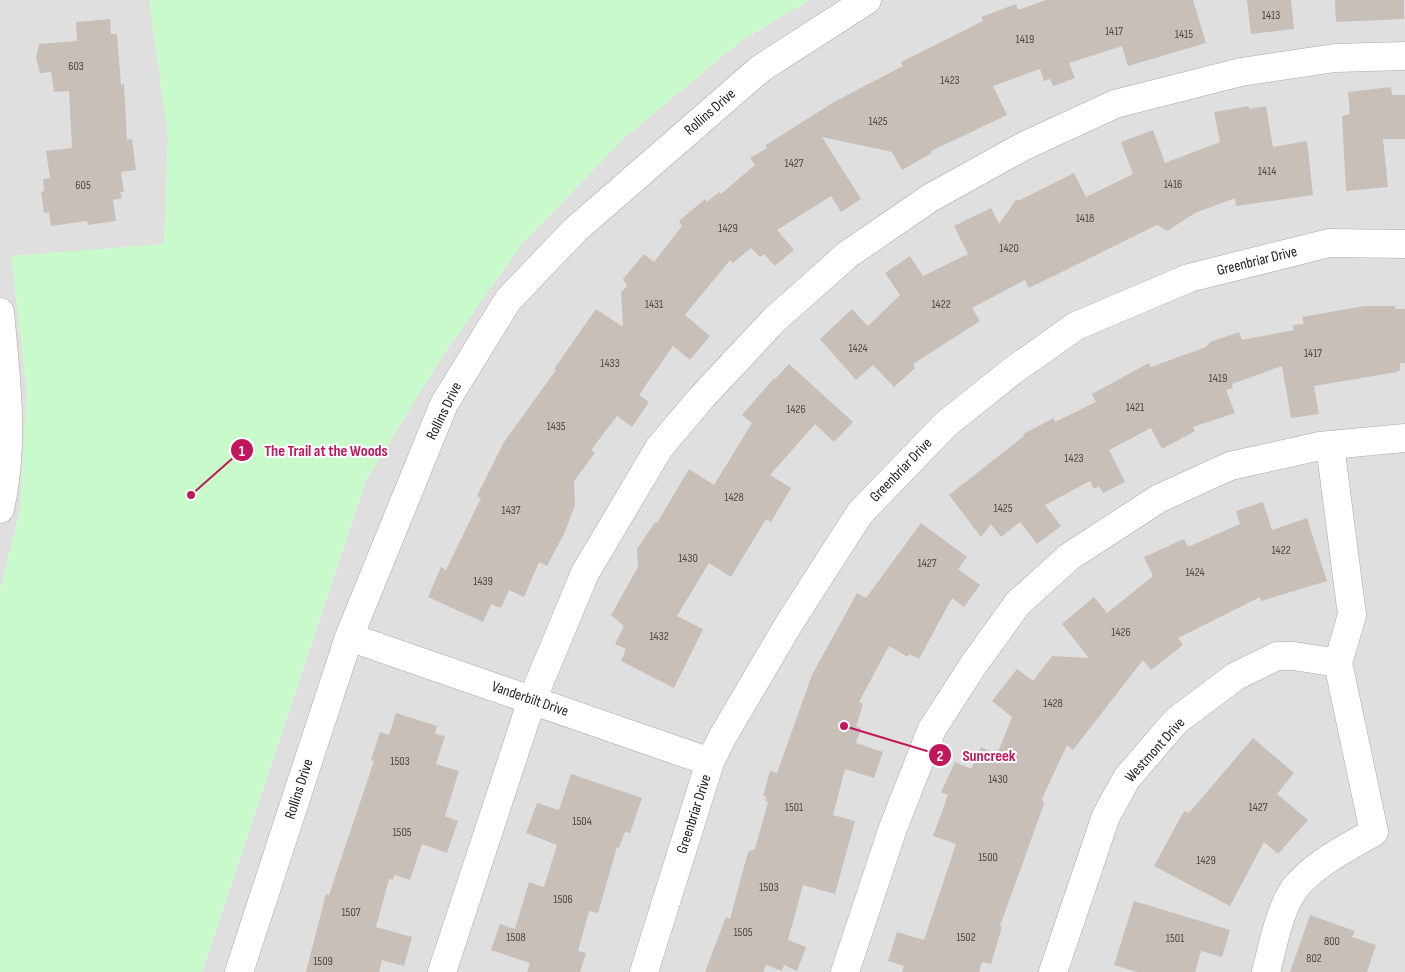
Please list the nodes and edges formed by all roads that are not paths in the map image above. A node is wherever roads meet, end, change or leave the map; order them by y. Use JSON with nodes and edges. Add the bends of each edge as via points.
{"nodes":[{"id":1,"x":867,"y":0,"type":"edge"},
{"id":2,"x":1405,"y":56,"type":"edge"},
{"id":3,"x":1405,"y":244,"type":"edge"},
{"id":4,"x":0,"y":312,"type":"edge"},
{"id":5,"x":1,"y":339,"type":"edge"},
{"id":6,"x":1405,"y":438,"type":"edge"},
{"id":7,"x":1330,"y":445,"type":"junction"},
{"id":8,"x":0,"y":509,"type":"edge"},
{"id":9,"x":349,"y":637,"type":"junction"},
{"id":10,"x":1338,"y":663,"type":"junction"},
{"id":11,"x":532,"y":700,"type":"junction"},
{"id":12,"x":710,"y":762,"type":"junction"},
{"id":13,"x":239,"y":972,"type":"edge"},
{"id":14,"x":442,"y":972,"type":"edge"},
{"id":15,"x":644,"y":972,"type":"edge"},
{"id":16,"x":845,"y":972,"type":"edge"},
{"id":17,"x":1053,"y":972,"type":"edge"},
{"id":18,"x":1266,"y":972,"type":"edge"}],
"edges":[{"from":1,"to":9,"type":"street","name":"Rollins Drive","via":[[760,69],[575,230],[508,300],[444,404]]},
{"from":2,"to":11,"type":"street","via":[[1334,58],[1240,72],[1115,104],[1024,146],[930,198],[847,256],[774,320],[659,448],[585,573]]},
{"from":3,"to":12,"type":"street","name":"Greenbriar Drive","via":[[1329,243],[1189,278],[1076,326],[1015,369],[946,424],[860,513],[790,622]]},
{"from":4,"to":5,"type":"street"},
{"from":5,"to":8,"type":"street","via":[[10,407],[7,481]]},
{"from":6,"to":7,"type":"street"},
{"from":7,"to":10,"type":"street","via":[[1352,615]]},
{"from":7,"to":16,"type":"street","via":[[1230,466],[1158,499],[1069,557],[1018,603],[932,729],[893,828]]},
{"from":9,"to":11,"type":"street","name":"Vanderbilt Drive"},
{"from":9,"to":13,"type":"street","name":"Rollins Drive"},
{"from":10,"to":17,"type":"street","name":"Westmont Drive","via":[[1276,656],[1236,676],[1176,721],[1127,778],[1106,816]]},
{"from":10,"to":18,"type":"street","via":[[1374,832],[1321,864],[1294,889],[1274,935]]},
{"from":11,"to":12,"type":"street","name":"Vanderbilt Drive"},
{"from":11,"to":14,"type":"street"},
{"from":12,"to":15,"type":"street","name":"Greenbriar Drive"}]}
